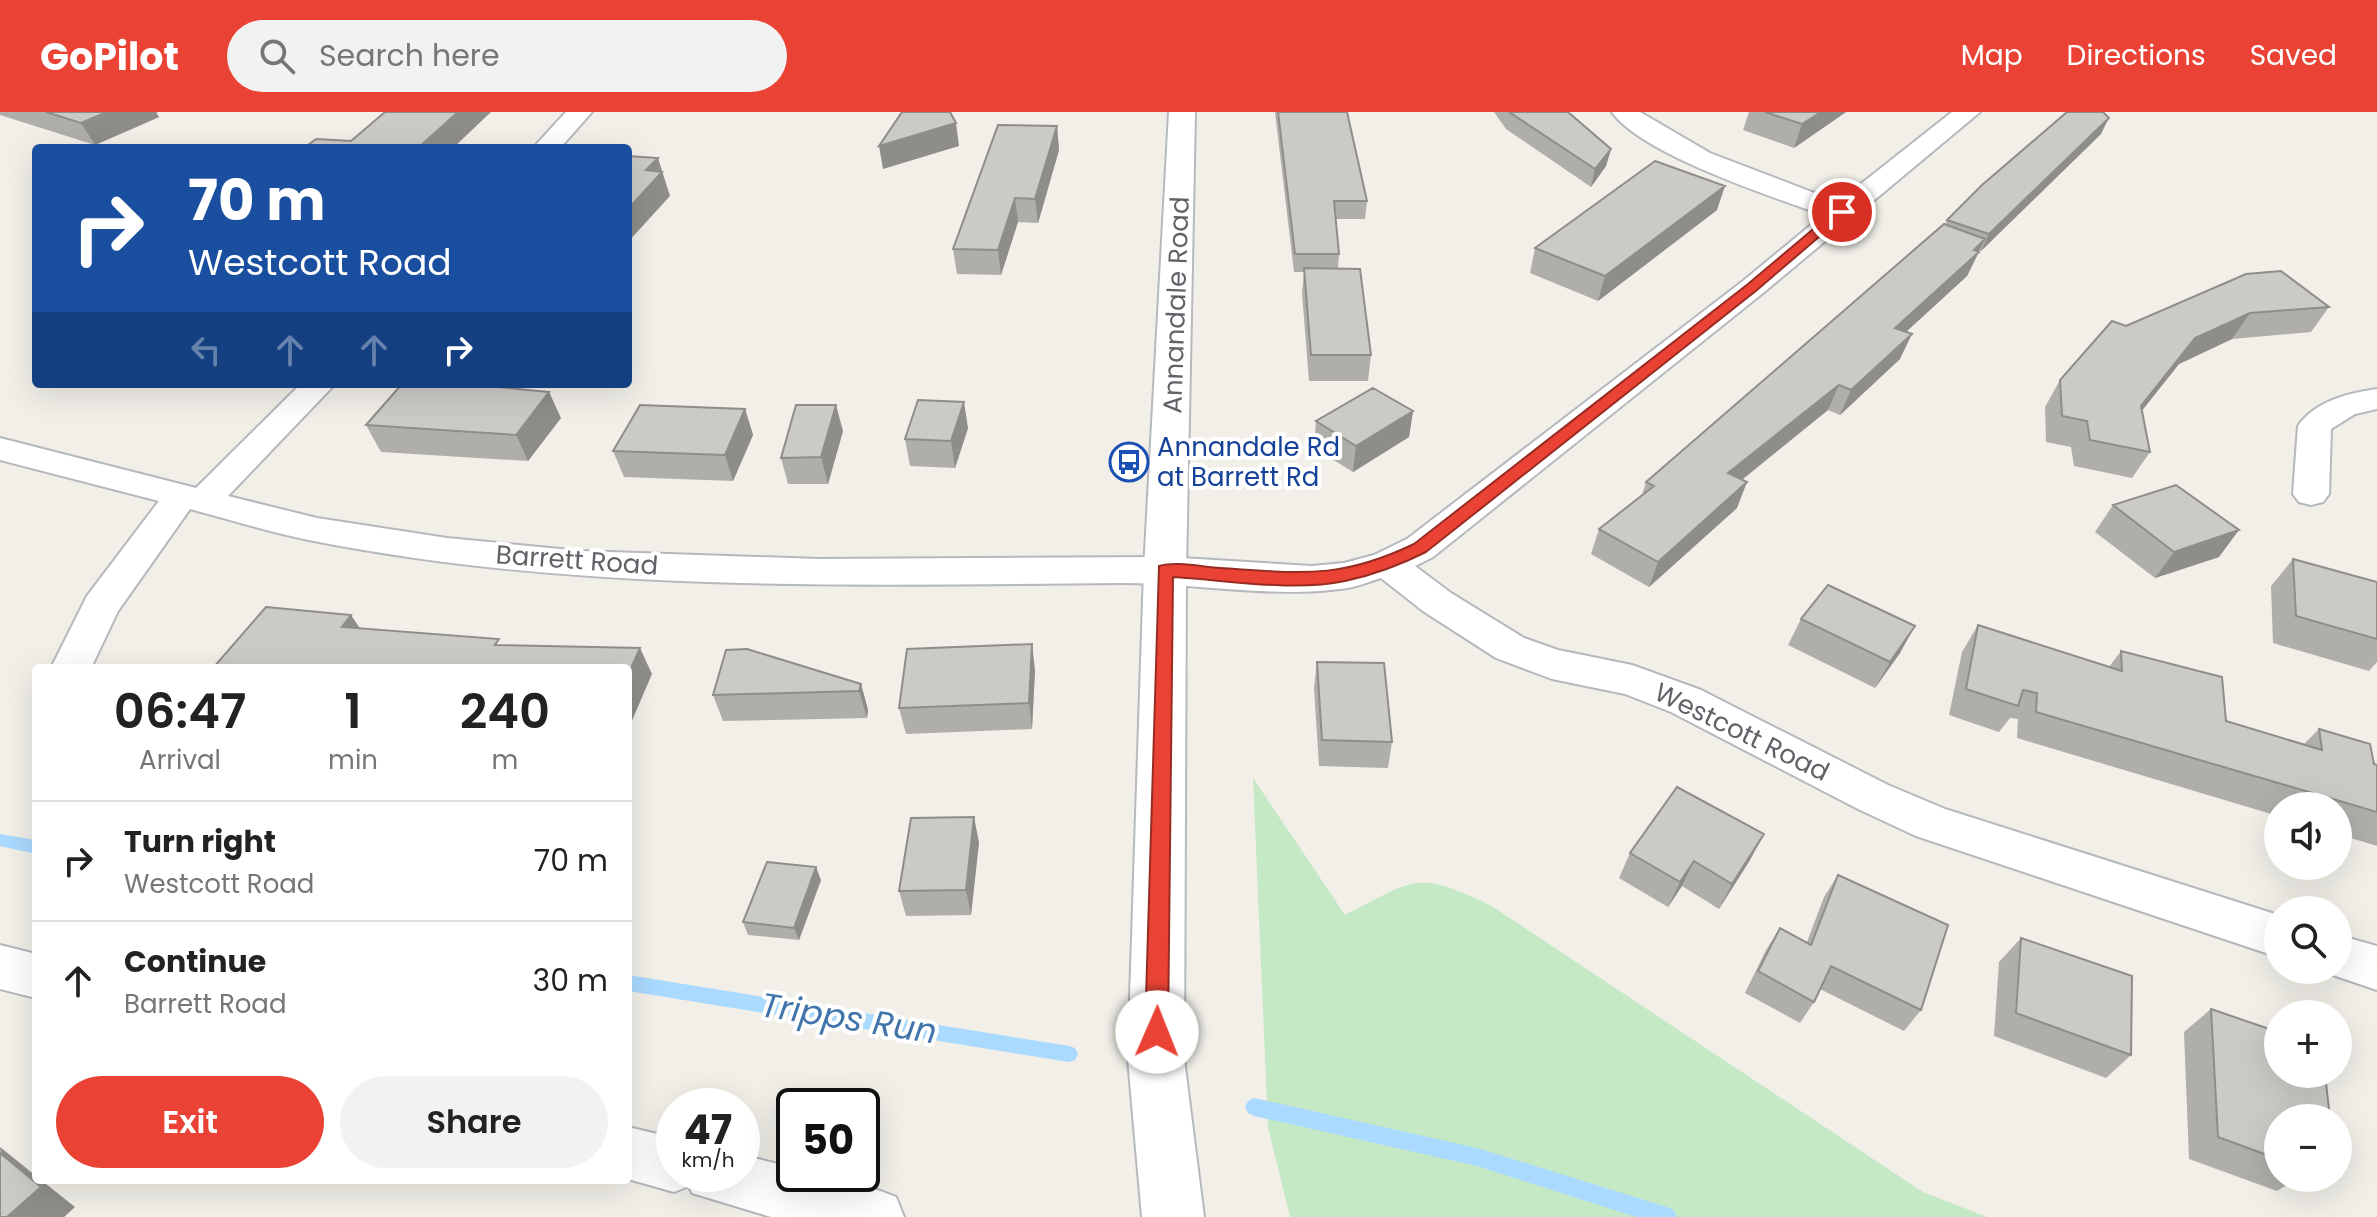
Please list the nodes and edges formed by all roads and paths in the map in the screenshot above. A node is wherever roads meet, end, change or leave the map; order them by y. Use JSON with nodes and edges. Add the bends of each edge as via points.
{"nodes":[{"id":1,"x":580,"y":112,"type":"edge"},
{"id":2,"x":1182,"y":112,"type":"edge"},
{"id":3,"x":1624,"y":112,"type":"edge"},
{"id":4,"x":1968,"y":112,"type":"edge"},
{"id":5,"x":550,"y":144,"type":"edge"},
{"id":6,"x":1842,"y":212,"type":"junction"},
{"id":7,"x":315,"y":388,"type":"edge"},
{"id":8,"x":2377,"y":399,"type":"edge"},
{"id":9,"x":0,"y":449,"type":"edge"},
{"id":10,"x":2311,"y":494,"type":"dead end"},
{"id":11,"x":193,"y":497,"type":"junction"},
{"id":12,"x":1387,"y":564,"type":"junction"},
{"id":13,"x":1165,"y":570,"type":"junction"},
{"id":14,"x":73,"y":664,"type":"edge"},
{"id":15,"x":2264,"y":931,"type":"edge"},
{"id":16,"x":2352,"y":960,"type":"edge"},
{"id":17,"x":0,"y":967,"type":"edge"},
{"id":18,"x":2377,"y":968,"type":"edge"},
{"id":19,"x":32,"y":975,"type":"edge"},
{"id":20,"x":632,"y":1154,"type":"edge"},
{"id":21,"x":656,"y":1160,"type":"edge"},
{"id":22,"x":760,"y":1187,"type":"edge"},
{"id":23,"x":876,"y":1217,"type":"edge"},
{"id":24,"x":1173,"y":1217,"type":"edge"}],
"edges":[{"from":1,"to":5,"type":"street"},
{"from":2,"to":13,"type":"main road","name":"Annandale Road"},
{"from":3,"to":6,"type":"street","via":[[1705,160]]},
{"from":4,"to":6,"type":"street"},
{"from":6,"to":12,"type":"street","via":[[1420,548]]},
{"from":7,"to":11,"type":"street"},
{"from":8,"to":10,"type":"street","via":[[2332,411],[2315,426]]},
{"from":9,"to":11,"type":"street","name":"Barrett Road"},
{"from":11,"to":13,"type":"street","name":"Barrett Road","via":[[317,530],[581,564],[819,572]]},
{"from":11,"to":14,"type":"street","via":[[101,606]]},
{"from":12,"to":13,"type":"street","via":[[1312,579]]},
{"from":12,"to":15,"type":"street","name":"Westcott Road","via":[[1510,648],[1552,664],[1632,680],[1686,701],[1932,823]]},
{"from":13,"to":24,"type":"main road","name":"Annandale Road","via":[[1156,1059]]},
{"from":16,"to":18,"type":"street"},
{"from":17,"to":19,"type":"street"},
{"from":20,"to":21,"type":"street"},
{"from":22,"to":23,"type":"street"}]}
